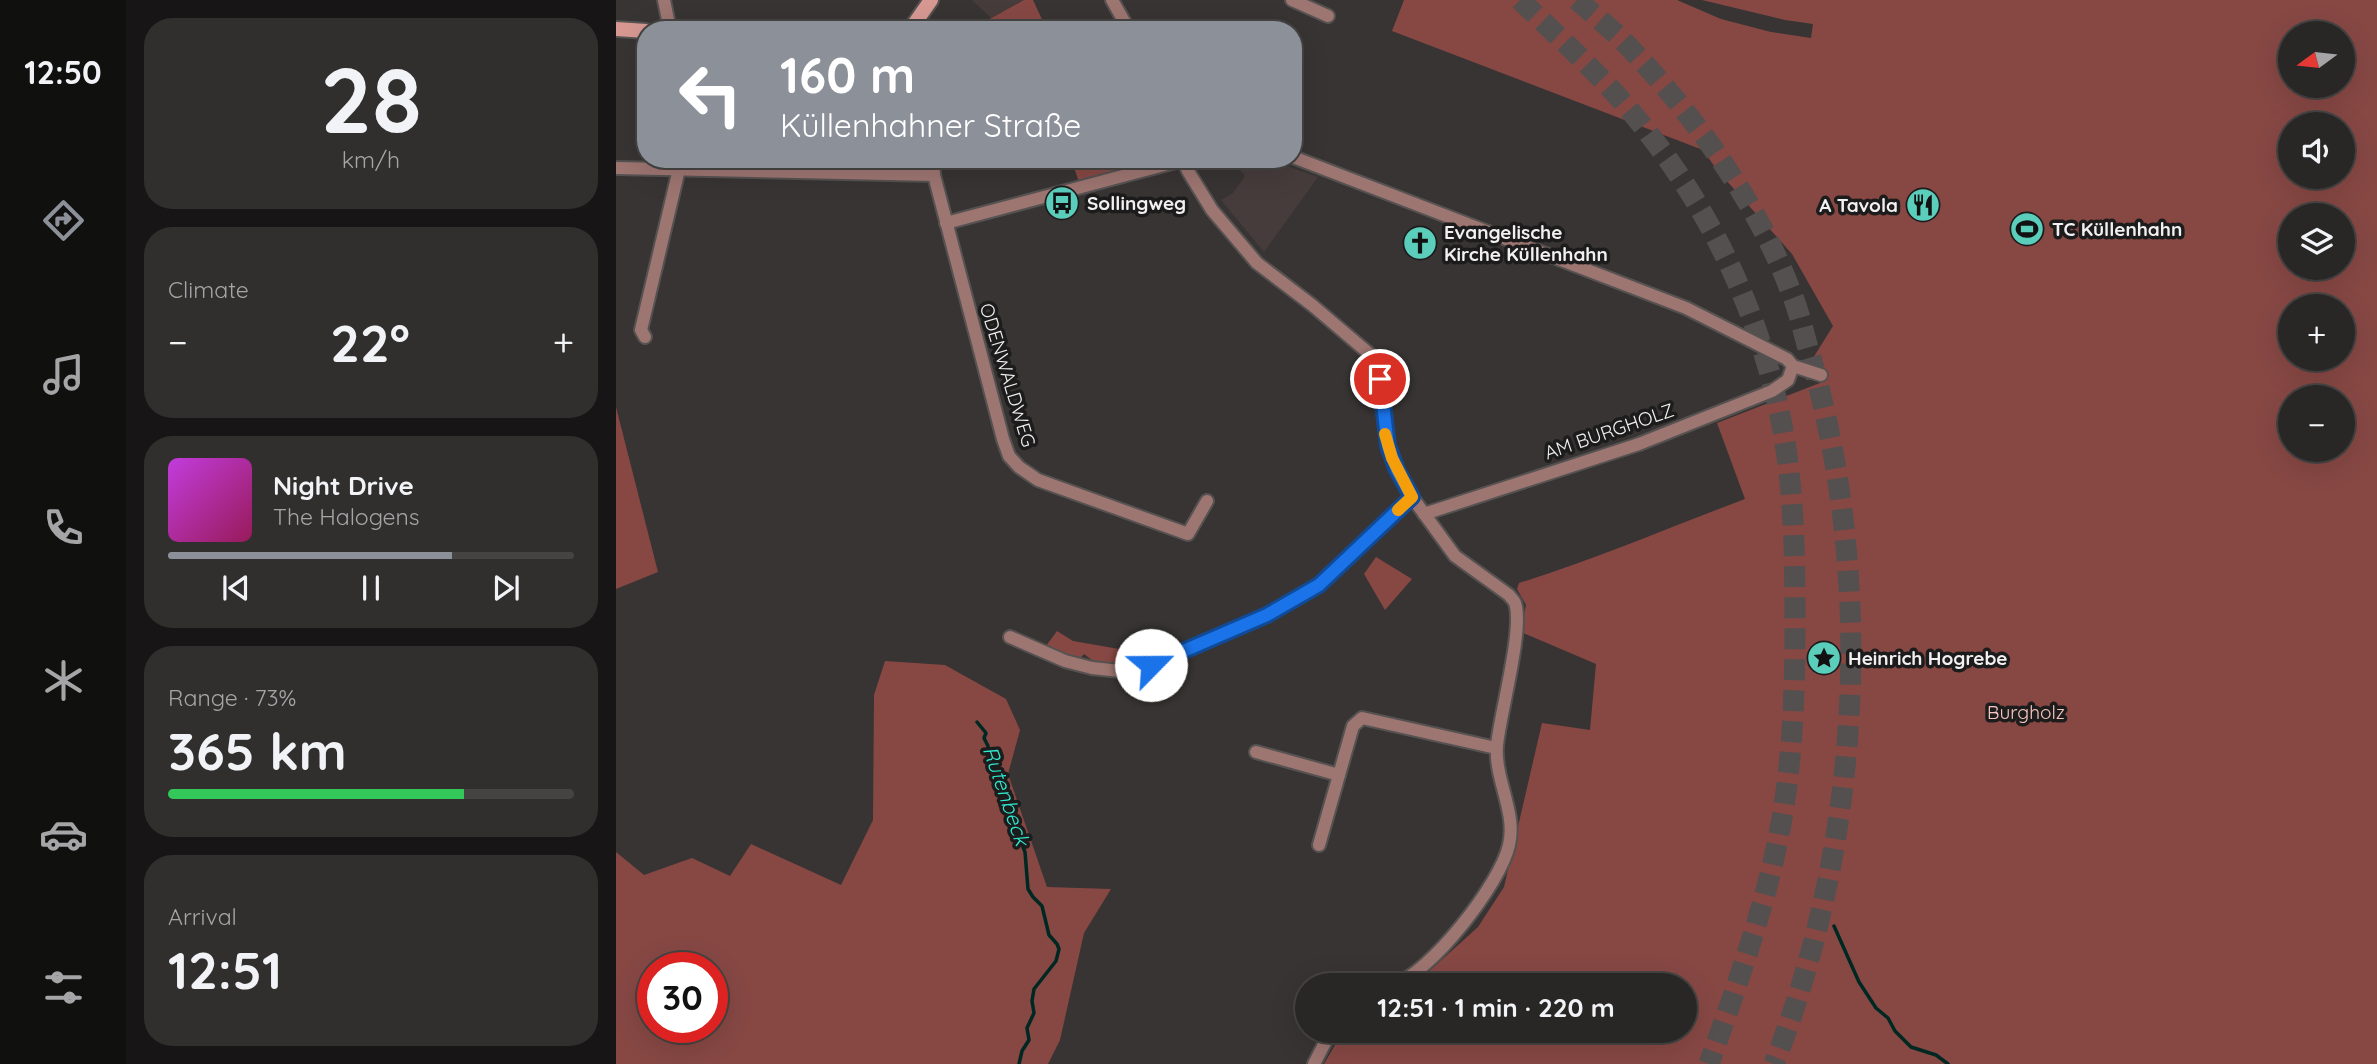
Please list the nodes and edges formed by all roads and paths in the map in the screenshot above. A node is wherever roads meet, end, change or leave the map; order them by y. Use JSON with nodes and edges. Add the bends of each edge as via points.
{"nodes":[{"id":1,"x":664,"y":0,"type":"edge"},
{"id":2,"x":931,"y":0,"type":"edge"},
{"id":3,"x":1112,"y":0,"type":"edge"},
{"id":4,"x":1292,"y":0,"type":"edge"},
{"id":5,"x":1328,"y":16,"type":"dead end"},
{"id":6,"x":668,"y":21,"type":"edge"},
{"id":7,"x":917,"y":21,"type":"edge"},
{"id":8,"x":1124,"y":21,"type":"edge"},
{"id":9,"x":616,"y":29,"type":"edge"},
{"id":10,"x":637,"y":31,"type":"edge"},
{"id":11,"x":1302,"y":160,"type":"edge"},
{"id":12,"x":616,"y":168,"type":"edge"},
{"id":13,"x":934,"y":168,"type":"edge"},
{"id":14,"x":1153,"y":168,"type":"edge"},
{"id":15,"x":1187,"y":168,"type":"edge"},
{"id":16,"x":678,"y":169,"type":"junction"},
{"id":17,"x":934,"y":175,"type":"junction"},
{"id":18,"x":946,"y":223,"type":"junction"},
{"id":19,"x":645,"y":337,"type":"dead end"},
{"id":20,"x":1793,"y":366,"type":"junction"},
{"id":21,"x":1821,"y":375,"type":"dead end"},
{"id":22,"x":1412,"y":497,"type":"junction"},
{"id":23,"x":1207,"y":501,"type":"dead end"},
{"id":24,"x":1424,"y":514,"type":"junction"},
{"id":25,"x":1010,"y":637,"type":"dead end"},
{"id":26,"x":1496,"y":748,"type":"junction"},
{"id":27,"x":1256,"y":752,"type":"dead end"},
{"id":28,"x":1339,"y":775,"type":"junction"},
{"id":29,"x":1319,"y":845,"type":"dead end"},
{"id":30,"x":1412,"y":973,"type":"edge"},
{"id":31,"x":1325,"y":1043,"type":"edge"},
{"id":32,"x":1314,"y":1064,"type":"edge"}],
"edges":[{"from":1,"to":6,"type":"street"},
{"from":2,"to":7,"type":"street"},
{"from":3,"to":8,"type":"street"},
{"from":4,"to":5,"type":"street"},
{"from":9,"to":10,"type":"street"},
{"from":11,"to":20,"type":"street","via":[[1686,308]]},
{"from":12,"to":16,"type":"street"},
{"from":13,"to":17,"type":"street","name":"ODENWALDWEG"},
{"from":14,"to":18,"type":"street"},
{"from":15,"to":22,"type":"street","via":[[1212,210],[1257,263],[1372,356],[1379,373],[1388,446]]},
{"from":16,"to":17,"type":"street"},
{"from":16,"to":19,"type":"street","via":[[641,330]]},
{"from":17,"to":18,"type":"street","name":"ODENWALDWEG"},
{"from":18,"to":23,"type":"street","name":"ODENWALDWEG","via":[[999,426],[1009,456],[1018,467],[1065,491],[1188,534]]},
{"from":20,"to":21,"type":"street"},
{"from":20,"to":24,"type":"street","name":"AM BURGHOLZ","via":[[1788,380],[1772,391],[1639,444]]},
{"from":22,"to":24,"type":"street"},
{"from":22,"to":25,"type":"street","via":[[1319,585],[1267,615],[1151,665],[1120,671],[1092,668]]},
{"from":24,"to":26,"type":"street","via":[[1455,556],[1515,603],[1516,632]]},
{"from":26,"to":28,"type":"street","via":[[1362,718],[1353,726]]},
{"from":26,"to":30,"type":"street","via":[[1510,818],[1509,845],[1471,913],[1438,953]]},
{"from":27,"to":28,"type":"street"},
{"from":28,"to":29,"type":"street"},
{"from":31,"to":32,"type":"street"}]}
